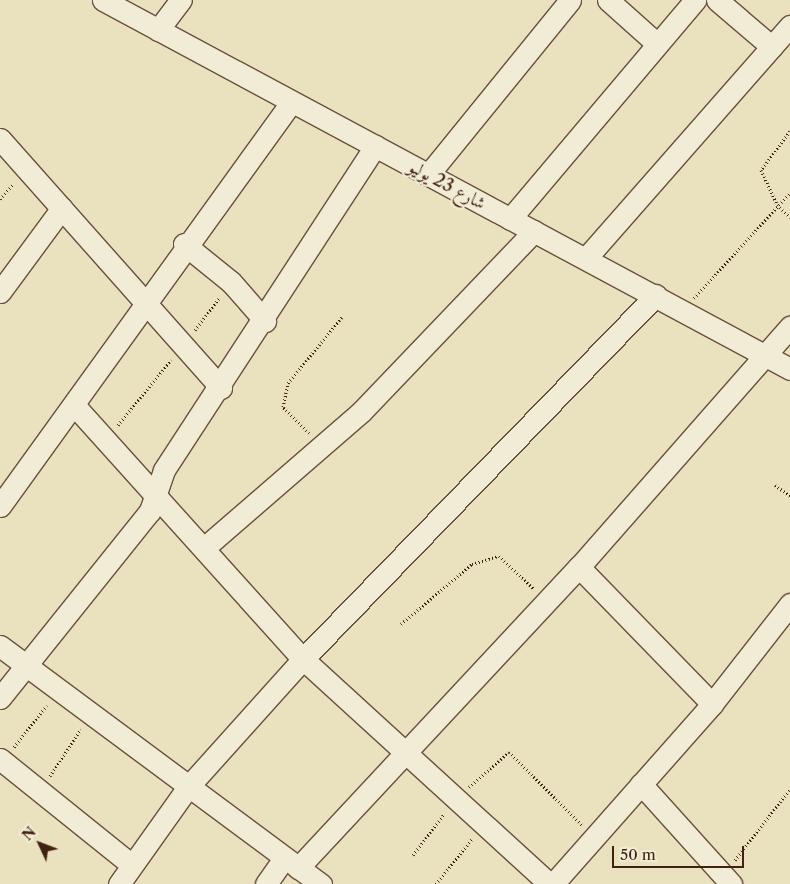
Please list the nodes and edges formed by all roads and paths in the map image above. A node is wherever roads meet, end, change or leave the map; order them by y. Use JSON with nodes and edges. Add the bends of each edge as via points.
{"nodes":[{"id":1,"x":103,"y":0,"type":"edge"},
{"id":2,"x":181,"y":0,"type":"edge"},
{"id":3,"x":570,"y":0,"type":"edge"},
{"id":4,"x":608,"y":0,"type":"edge"},
{"id":5,"x":695,"y":0,"type":"edge"},
{"id":6,"x":717,"y":0,"type":"edge"},
{"id":7,"x":790,"y":26,"type":"edge"},
{"id":8,"x":158,"y":30,"type":"junction"},
{"id":9,"x":655,"y":42,"type":"junction"},
{"id":10,"x":772,"y":48,"type":"junction"},
{"id":11,"x":291,"y":102,"type":"junction"},
{"id":12,"x":790,"y":131,"type":"edge"},
{"id":13,"x":0,"y":139,"type":"edge"},
{"id":14,"x":375,"y":146,"type":"junction"},
{"id":15,"x":428,"y":174,"type":"junction"},
{"id":16,"x":790,"y":193,"type":"edge"},
{"id":17,"x":778,"y":205,"type":"junction"},
{"id":18,"x":62,"y":208,"type":"junction"},
{"id":19,"x":790,"y":217,"type":"edge"},
{"id":20,"x":510,"y":219,"type":"junction"},
{"id":21,"x":534,"y":231,"type":"junction"},
{"id":22,"x":184,"y":244,"type":"junction"},
{"id":23,"x":587,"y":257,"type":"junction"},
{"id":24,"x":231,"y":282,"type":"junction"},
{"id":25,"x":0,"y":292,"type":"edge"},
{"id":26,"x":656,"y":295,"type":"junction"},
{"id":27,"x":144,"y":300,"type":"junction"},
{"id":28,"x":684,"y":310,"type":"junction"},
{"id":29,"x":342,"y":317,"type":"dead end"},
{"id":30,"x":265,"y":321,"type":"junction"},
{"id":31,"x":790,"y":327,"type":"edge"},
{"id":32,"x":184,"y":344,"type":"junction"},
{"id":33,"x":766,"y":355,"type":"junction"},
{"id":34,"x":790,"y":369,"type":"edge"},
{"id":35,"x":221,"y":388,"type":"junction"},
{"id":36,"x":74,"y":405,"type":"junction"},
{"id":37,"x":105,"y":441,"type":"junction"},
{"id":38,"x":322,"y":447,"type":"junction"},
{"id":39,"x":775,"y":485,"type":"dead end"},
{"id":40,"x":790,"y":496,"type":"edge"},
{"id":41,"x":157,"y":500,"type":"junction"},
{"id":42,"x":0,"y":506,"type":"edge"},
{"id":43,"x":204,"y":548,"type":"junction"},
{"id":44,"x":579,"y":567,"type":"junction"},
{"id":45,"x":547,"y":601,"type":"junction"},
{"id":46,"x":790,"y":604,"type":"edge"},
{"id":47,"x":401,"y":624,"type":"dead end"},
{"id":48,"x":0,"y":646,"type":"edge"},
{"id":49,"x":304,"y":659,"type":"junction"},
{"id":50,"x":26,"y":665,"type":"junction"},
{"id":51,"x":58,"y":690,"type":"junction"},
{"id":52,"x":0,"y":698,"type":"edge"},
{"id":53,"x":712,"y":704,"type":"junction"},
{"id":54,"x":90,"y":715,"type":"junction"},
{"id":55,"x":405,"y":754,"type":"junction"},
{"id":56,"x":1,"y":760,"type":"edge"},
{"id":57,"x":641,"y":784,"type":"junction"},
{"id":58,"x":188,"y":787,"type":"junction"},
{"id":59,"x":790,"y":789,"type":"edge"},
{"id":60,"x":41,"y":792,"type":"junction"},
{"id":61,"x":455,"y":799,"type":"junction"},
{"id":62,"x":484,"y":825,"type":"junction"},
{"id":63,"x":592,"y":835,"type":"junction"},
{"id":64,"x":413,"y":855,"type":"dead end"},
{"id":65,"x":291,"y":863,"type":"junction"},
{"id":66,"x":132,"y":865,"type":"junction"},
{"id":67,"x":727,"y":879,"type":"edge"},
{"id":68,"x":119,"y":884,"type":"edge"},
{"id":69,"x":266,"y":884,"type":"edge"},
{"id":70,"x":321,"y":884,"type":"edge"},
{"id":71,"x":436,"y":884,"type":"edge"},
{"id":72,"x":551,"y":884,"type":"edge"}],
"edges":[{"from":1,"to":8,"type":"street","name":"شارع 23 يوليو"},
{"from":2,"to":8,"type":"street"},
{"from":3,"to":15,"type":"street"},
{"from":4,"to":9,"type":"street"},
{"from":5,"to":9,"type":"street"},
{"from":6,"to":10,"type":"street"},
{"from":7,"to":10,"type":"street"},
{"from":8,"to":11,"type":"street","name":"شارع 23 يوليو"},
{"from":9,"to":20,"type":"street"},
{"from":10,"to":23,"type":"street"},
{"from":11,"to":14,"type":"street","name":"شارع 23 يوليو"},
{"from":11,"to":22,"type":"street"},
{"from":12,"to":17,"type":"path","via":[[762,170]]},
{"from":13,"to":18,"type":"street"},
{"from":14,"to":15,"type":"street","name":"شارع 23 يوليو"},
{"from":14,"to":30,"type":"street"},
{"from":15,"to":20,"type":"street","name":"شارع 23 يوليو"},
{"from":16,"to":17,"type":"path"},
{"from":17,"to":19,"type":"path"},
{"from":17,"to":28,"type":"path"},
{"from":18,"to":25,"type":"street"},
{"from":18,"to":27,"type":"street"},
{"from":20,"to":21,"type":"street","name":"شارع 23 يوليو"},
{"from":21,"to":23,"type":"street","name":"شارع 23 يوليو"},
{"from":21,"to":38,"type":"street","via":[[404,370]]},
{"from":22,"to":24,"type":"street"},
{"from":22,"to":27,"type":"street"},
{"from":23,"to":26,"type":"street","name":"شارع 23 يوليو"},
{"from":24,"to":30,"type":"street"},
{"from":24,"to":32,"type":"path"},
{"from":26,"to":28,"type":"street","name":"شارع 23 يوليو"},
{"from":26,"to":49,"type":"street"},
{"from":27,"to":32,"type":"street"},
{"from":27,"to":36,"type":"street"},
{"from":28,"to":33,"type":"street","name":"شارع 23 يوليو"},
{"from":29,"to":38,"type":"path","via":[[288,383],[283,408]]},
{"from":30,"to":35,"type":"street"},
{"from":31,"to":33,"type":"street"},
{"from":32,"to":35,"type":"street"},
{"from":32,"to":37,"type":"path"},
{"from":33,"to":34,"type":"street","name":"شارع 23 يوليو"},
{"from":33,"to":44,"type":"street"},
{"from":35,"to":41,"type":"street","via":[[159,478]]},
{"from":36,"to":37,"type":"street"},
{"from":36,"to":42,"type":"street"},
{"from":37,"to":41,"type":"street"},
{"from":38,"to":43,"type":"street"},
{"from":39,"to":40,"type":"path"},
{"from":41,"to":43,"type":"street"},
{"from":41,"to":50,"type":"street"},
{"from":43,"to":49,"type":"street"},
{"from":44,"to":45,"type":"street"},
{"from":44,"to":53,"type":"street"},
{"from":45,"to":47,"type":"path","via":[[499,556],[472,564]]},
{"from":45,"to":55,"type":"street"},
{"from":46,"to":53,"type":"street"},
{"from":48,"to":50,"type":"street"},
{"from":49,"to":55,"type":"street"},
{"from":49,"to":58,"type":"street"},
{"from":50,"to":51,"type":"street"},
{"from":50,"to":52,"type":"street"},
{"from":51,"to":54,"type":"street"},
{"from":51,"to":56,"type":"path"},
{"from":53,"to":57,"type":"street"},
{"from":54,"to":58,"type":"street"},
{"from":54,"to":60,"type":"path"},
{"from":55,"to":61,"type":"street"},
{"from":55,"to":65,"type":"street"},
{"from":56,"to":60,"type":"street"},
{"from":57,"to":63,"type":"street"},
{"from":57,"to":67,"type":"street"},
{"from":58,"to":65,"type":"street"},
{"from":58,"to":66,"type":"street"},
{"from":59,"to":67,"type":"path"},
{"from":60,"to":66,"type":"street"},
{"from":61,"to":62,"type":"street"},
{"from":61,"to":63,"type":"path","via":[[509,752]]},
{"from":61,"to":64,"type":"path"},
{"from":62,"to":71,"type":"path"},
{"from":62,"to":72,"type":"street"},
{"from":63,"to":72,"type":"street"},
{"from":65,"to":69,"type":"street"},
{"from":65,"to":70,"type":"street"},
{"from":66,"to":68,"type":"street"}]}
